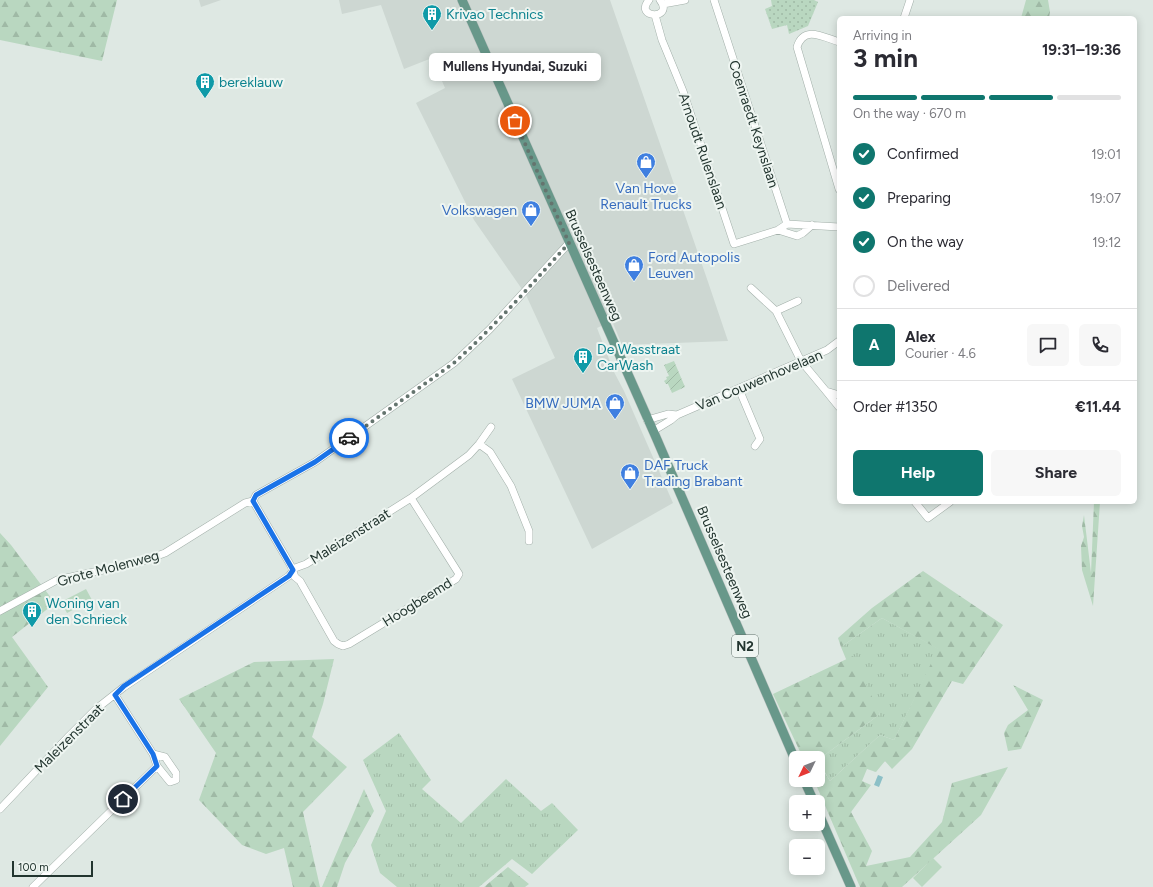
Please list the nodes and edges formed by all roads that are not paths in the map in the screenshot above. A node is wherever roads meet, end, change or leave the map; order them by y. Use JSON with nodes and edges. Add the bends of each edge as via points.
{"nodes":[{"id":1,"x":462,"y":0,"type":"edge"},
{"id":2,"x":649,"y":0,"type":"edge"},
{"id":3,"x":685,"y":0,"type":"edge"},
{"id":4,"x":714,"y":0,"type":"edge"},
{"id":5,"x":910,"y":0,"type":"edge"},
{"id":6,"x":661,"y":2,"type":"edge"},
{"id":7,"x":655,"y":15,"type":"junction"},
{"id":8,"x":905,"y":16,"type":"edge"},
{"id":9,"x":837,"y":41,"type":"edge"},
{"id":10,"x":837,"y":182,"type":"edge"},
{"id":11,"x":787,"y":224,"type":"junction"},
{"id":12,"x":812,"y":225,"type":"junction"},
{"id":13,"x":837,"y":227,"type":"edge"},
{"id":14,"x":778,"y":230,"type":"junction"},
{"id":15,"x":569,"y":243,"type":"junction"},
{"id":16,"x":751,"y":288,"type":"dead end"},
{"id":17,"x":798,"y":301,"type":"dead end"},
{"id":18,"x":776,"y":311,"type":"junction"},
{"id":19,"x":837,"y":342,"type":"edge"},
{"id":20,"x":801,"y":362,"type":"junction"},
{"id":21,"x":739,"y":389,"type":"junction"},
{"id":22,"x":826,"y":391,"type":"junction"},
{"id":23,"x":837,"y":394,"type":"edge"},
{"id":24,"x":837,"y":405,"type":"edge"},
{"id":25,"x":676,"y":415,"type":"junction"},
{"id":26,"x":648,"y":420,"type":"junction"},
{"id":27,"x":491,"y":427,"type":"dead end"},
{"id":28,"x":653,"y":431,"type":"junction"},
{"id":29,"x":479,"y":444,"type":"junction"},
{"id":30,"x":755,"y":446,"type":"dead end"},
{"id":31,"x":411,"y":498,"type":"junction"},
{"id":32,"x":253,"y":501,"type":"junction"},
{"id":33,"x":917,"y":504,"type":"edge"},
{"id":34,"x":947,"y":504,"type":"edge"},
{"id":35,"x":529,"y":541,"type":"dead end"},
{"id":36,"x":293,"y":570,"type":"junction"},
{"id":37,"x":0,"y":611,"type":"edge"},
{"id":38,"x":115,"y":695,"type":"junction"},
{"id":39,"x":791,"y":751,"type":"edge"},
{"id":40,"x":153,"y":754,"type":"junction"},
{"id":41,"x":157,"y":766,"type":"junction"},
{"id":42,"x":0,"y":809,"type":"edge"},
{"id":43,"x":825,"y":828,"type":"edge"},
{"id":44,"x":33,"y":887,"type":"edge"},
{"id":45,"x":851,"y":887,"type":"edge"}],
"edges":[{"from":1,"to":15,"type":"main road","name":"Brusselsesteenweg","number":"N2"},
{"from":2,"to":7,"type":"street","name":"Arnoudt Rulenslaan","via":[[646,9]]},
{"from":3,"to":6,"type":"street"},
{"from":4,"to":11,"type":"street","name":"Coenraedt Keynslaan"},
{"from":5,"to":8,"type":"street"},
{"from":6,"to":7,"type":"street","via":[[662,12]]},
{"from":7,"to":14,"type":"street","name":"Arnoudt Rulenslaan","via":[[734,244]]},
{"from":9,"to":10,"type":"street","via":[[814,34],[806,35],[801,38],[797,47]]},
{"from":11,"to":12,"type":"street"},
{"from":11,"to":14,"type":"street","name":"Arnoudt Rulenslaan"},
{"from":12,"to":13,"type":"street"},
{"from":12,"to":14,"type":"street","via":[[797,236]]},
{"from":15,"to":26,"type":"main road","name":"Brusselsesteenweg","number":"N2"},
{"from":15,"to":32,"type":"street","name":"Grote Molenweg","via":[[490,329],[454,363],[315,462],[256,495]]},
{"from":16,"to":18,"type":"street"},
{"from":17,"to":18,"type":"street"},
{"from":18,"to":20,"type":"street"},
{"from":19,"to":20,"type":"street","name":"Van Couwenhovelaan"},
{"from":20,"to":21,"type":"street","name":"Van Couwenhovelaan"},
{"from":20,"to":22,"type":"street"},
{"from":21,"to":25,"type":"street","name":"Van Couwenhovelaan"},
{"from":21,"to":30,"type":"street","via":[[760,439]]},
{"from":22,"to":23,"type":"street"},
{"from":22,"to":24,"type":"street"},
{"from":25,"to":26,"type":"street","name":"Van Couwenhovelaan","via":[[668,414]]},
{"from":25,"to":28,"type":"street","name":"Van Couwenhovelaan"},
{"from":26,"to":28,"type":"main road","name":"Brusselsesteenweg","number":"N2"},
{"from":27,"to":29,"type":"street","name":"Maleizenstraat"},
{"from":28,"to":39,"type":"main road","name":"Brusselsesteenweg","number":"N2"},
{"from":29,"to":31,"type":"street","name":"Maleizenstraat","via":[[469,455]]},
{"from":29,"to":35,"type":"street","via":[[490,452],[511,486],[529,531]]},
{"from":31,"to":36,"type":"street","name":"Maleizenstraat"},
{"from":31,"to":36,"type":"street","name":"Hoogbeemd","via":[[459,574],[456,579],[343,646],[334,640]]},
{"from":32,"to":36,"type":"street"},
{"from":32,"to":37,"type":"street","name":"Grote Molenweg","via":[[245,503],[165,553],[140,562],[57,580]]},
{"from":33,"to":34,"type":"street","via":[[928,518]]},
{"from":36,"to":38,"type":"street","name":"Maleizenstraat","via":[[289,576],[124,686]]},
{"from":38,"to":40,"type":"street"},
{"from":38,"to":42,"type":"street","name":"Maleizenstraat","via":[[96,709]]},
{"from":40,"to":41,"type":"street"},
{"from":40,"to":41,"type":"street","via":[[165,757],[176,773],[176,780],[170,782]]},
{"from":41,"to":44,"type":"street"},
{"from":43,"to":45,"type":"main road"}]}
